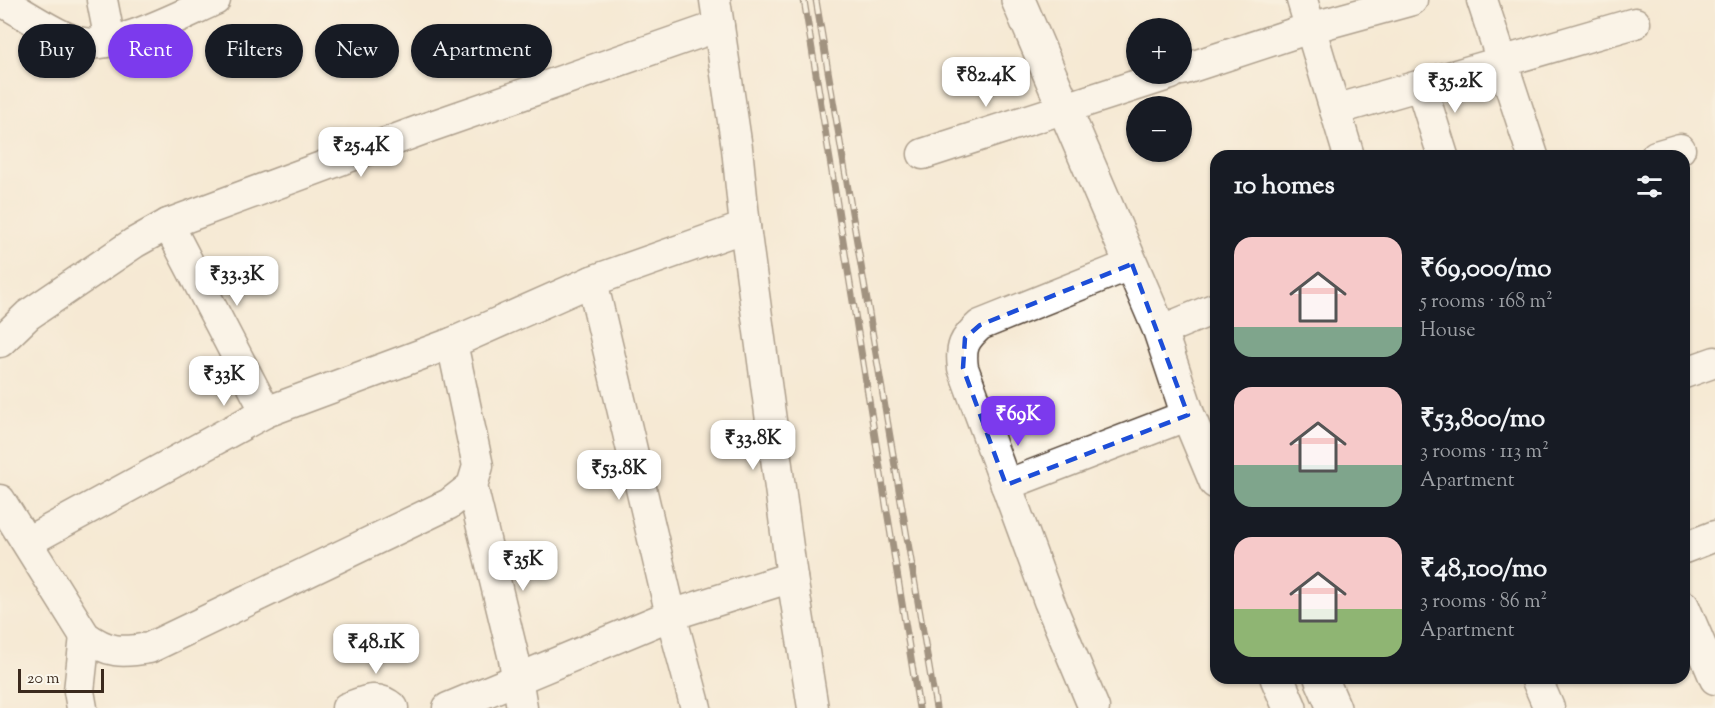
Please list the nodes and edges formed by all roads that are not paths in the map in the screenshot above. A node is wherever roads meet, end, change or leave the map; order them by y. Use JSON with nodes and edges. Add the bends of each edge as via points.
{"nodes":[{"id":1,"x":0,"y":0,"type":"edge"},
{"id":2,"x":102,"y":0,"type":"edge"},
{"id":3,"x":215,"y":0,"type":"edge"},
{"id":4,"x":1018,"y":0,"type":"edge"},
{"id":5,"x":1412,"y":0,"type":"edge"},
{"id":6,"x":1482,"y":0,"type":"edge"},
{"id":7,"x":717,"y":13,"type":"edge"},
{"id":8,"x":1306,"y":14,"type":"edge"},
{"id":9,"x":1635,"y":23,"type":"dead end"},
{"id":10,"x":154,"y":24,"type":"edge"},
{"id":11,"x":108,"y":31,"type":"edge"},
{"id":12,"x":108,"y":42,"type":"edge"},
{"id":13,"x":1503,"y":63,"type":"junction"},
{"id":14,"x":1192,"y":65,"type":"edge"},
{"id":15,"x":1140,"y":84,"type":"edge"},
{"id":16,"x":1421,"y":86,"type":"junction"},
{"id":17,"x":1065,"y":108,"type":"junction"},
{"id":18,"x":1335,"y":110,"type":"junction"},
{"id":19,"x":1347,"y":150,"type":"edge"},
{"id":20,"x":1441,"y":150,"type":"edge"},
{"id":21,"x":1531,"y":150,"type":"edge"},
{"id":22,"x":923,"y":154,"type":"dead end"},
{"id":23,"x":168,"y":224,"type":"junction"},
{"id":24,"x":745,"y":227,"type":"junction"},
{"id":25,"x":1132,"y":264,"type":"junction"},
{"id":26,"x":592,"y":281,"type":"junction"},
{"id":27,"x":1210,"y":310,"type":"edge"},
{"id":28,"x":1160,"y":331,"type":"junction"},
{"id":29,"x":0,"y":342,"type":"edge"},
{"id":30,"x":452,"y":343,"type":"junction"},
{"id":31,"x":1715,"y":362,"type":"edge"},
{"id":32,"x":1690,"y":371,"type":"edge"},
{"id":33,"x":266,"y":412,"type":"junction"},
{"id":34,"x":1188,"y":415,"type":"junction"},
{"id":35,"x":1210,"y":468,"type":"edge"},
{"id":36,"x":1006,"y":485,"type":"junction"},
{"id":37,"x":472,"y":486,"type":"junction"},
{"id":38,"x":0,"y":500,"type":"edge"},
{"id":39,"x":1715,"y":536,"type":"edge"},
{"id":40,"x":27,"y":542,"type":"junction"},
{"id":41,"x":1690,"y":546,"type":"edge"},
{"id":42,"x":792,"y":577,"type":"junction"},
{"id":43,"x":671,"y":615,"type":"junction"},
{"id":44,"x":1690,"y":620,"type":"edge"},
{"id":45,"x":86,"y":636,"type":"junction"},
{"id":46,"x":1715,"y":679,"type":"edge"},
{"id":47,"x":1280,"y":684,"type":"edge"},
{"id":48,"x":1324,"y":684,"type":"edge"},
{"id":49,"x":1539,"y":684,"type":"edge"},
{"id":50,"x":520,"y":694,"type":"edge"},
{"id":51,"x":82,"y":708,"type":"edge"},
{"id":52,"x":347,"y":708,"type":"edge"},
{"id":53,"x":393,"y":708,"type":"edge"},
{"id":54,"x":448,"y":708,"type":"edge"},
{"id":55,"x":696,"y":708,"type":"edge"},
{"id":56,"x":813,"y":708,"type":"edge"},
{"id":57,"x":1094,"y":708,"type":"edge"},
{"id":58,"x":1290,"y":708,"type":"edge"},
{"id":59,"x":1334,"y":708,"type":"edge"},
{"id":60,"x":1549,"y":708,"type":"edge"}],
"edges":[{"from":1,"to":12,"type":"street","via":[[79,42]]},
{"from":2,"to":11,"type":"street"},
{"from":3,"to":10,"type":"street"},
{"from":4,"to":17,"type":"street"},
{"from":5,"to":8,"type":"street"},
{"from":6,"to":13,"type":"street"},
{"from":7,"to":23,"type":"street","via":[[429,127]]},
{"from":7,"to":24,"type":"street"},
{"from":8,"to":14,"type":"street"},
{"from":8,"to":18,"type":"street"},
{"from":9,"to":13,"type":"street"},
{"from":13,"to":16,"type":"street"},
{"from":13,"to":21,"type":"street"},
{"from":15,"to":17,"type":"street"},
{"from":16,"to":18,"type":"street"},
{"from":16,"to":20,"type":"street"},
{"from":17,"to":22,"type":"street"},
{"from":17,"to":25,"type":"street"},
{"from":18,"to":19,"type":"street"},
{"from":23,"to":29,"type":"street","via":[[28,315]]},
{"from":23,"to":33,"type":"street"},
{"from":24,"to":26,"type":"street"},
{"from":24,"to":42,"type":"street"},
{"from":25,"to":28,"type":"street"},
{"from":25,"to":36,"type":"street","via":[[980,325],[965,338],[963,368]]},
{"from":26,"to":30,"type":"street"},
{"from":26,"to":43,"type":"street"},
{"from":27,"to":28,"type":"street"},
{"from":28,"to":34,"type":"street"},
{"from":30,"to":33,"type":"street"},
{"from":30,"to":37,"type":"street","via":[[478,466]]},
{"from":31,"to":32,"type":"street"},
{"from":33,"to":40,"type":"street"},
{"from":34,"to":35,"type":"street"},
{"from":34,"to":36,"type":"street"},
{"from":36,"to":57,"type":"street","via":[[1048,601]]},
{"from":37,"to":45,"type":"street","via":[[449,504],[149,648],[127,652],[102,648]]},
{"from":37,"to":50,"type":"street"},
{"from":38,"to":40,"type":"street"},
{"from":39,"to":41,"type":"street"},
{"from":40,"to":45,"type":"street"},
{"from":42,"to":43,"type":"street"},
{"from":42,"to":56,"type":"street"},
{"from":43,"to":50,"type":"street"},
{"from":43,"to":55,"type":"street"},
{"from":44,"to":46,"type":"street"},
{"from":45,"to":51,"type":"street","via":[[79,691]]},
{"from":47,"to":58,"type":"street"},
{"from":48,"to":59,"type":"street"},
{"from":49,"to":60,"type":"street"},
{"from":50,"to":54,"type":"street"},
{"from":52,"to":53,"type":"street","via":[[371,699],[382,700]]}]}
